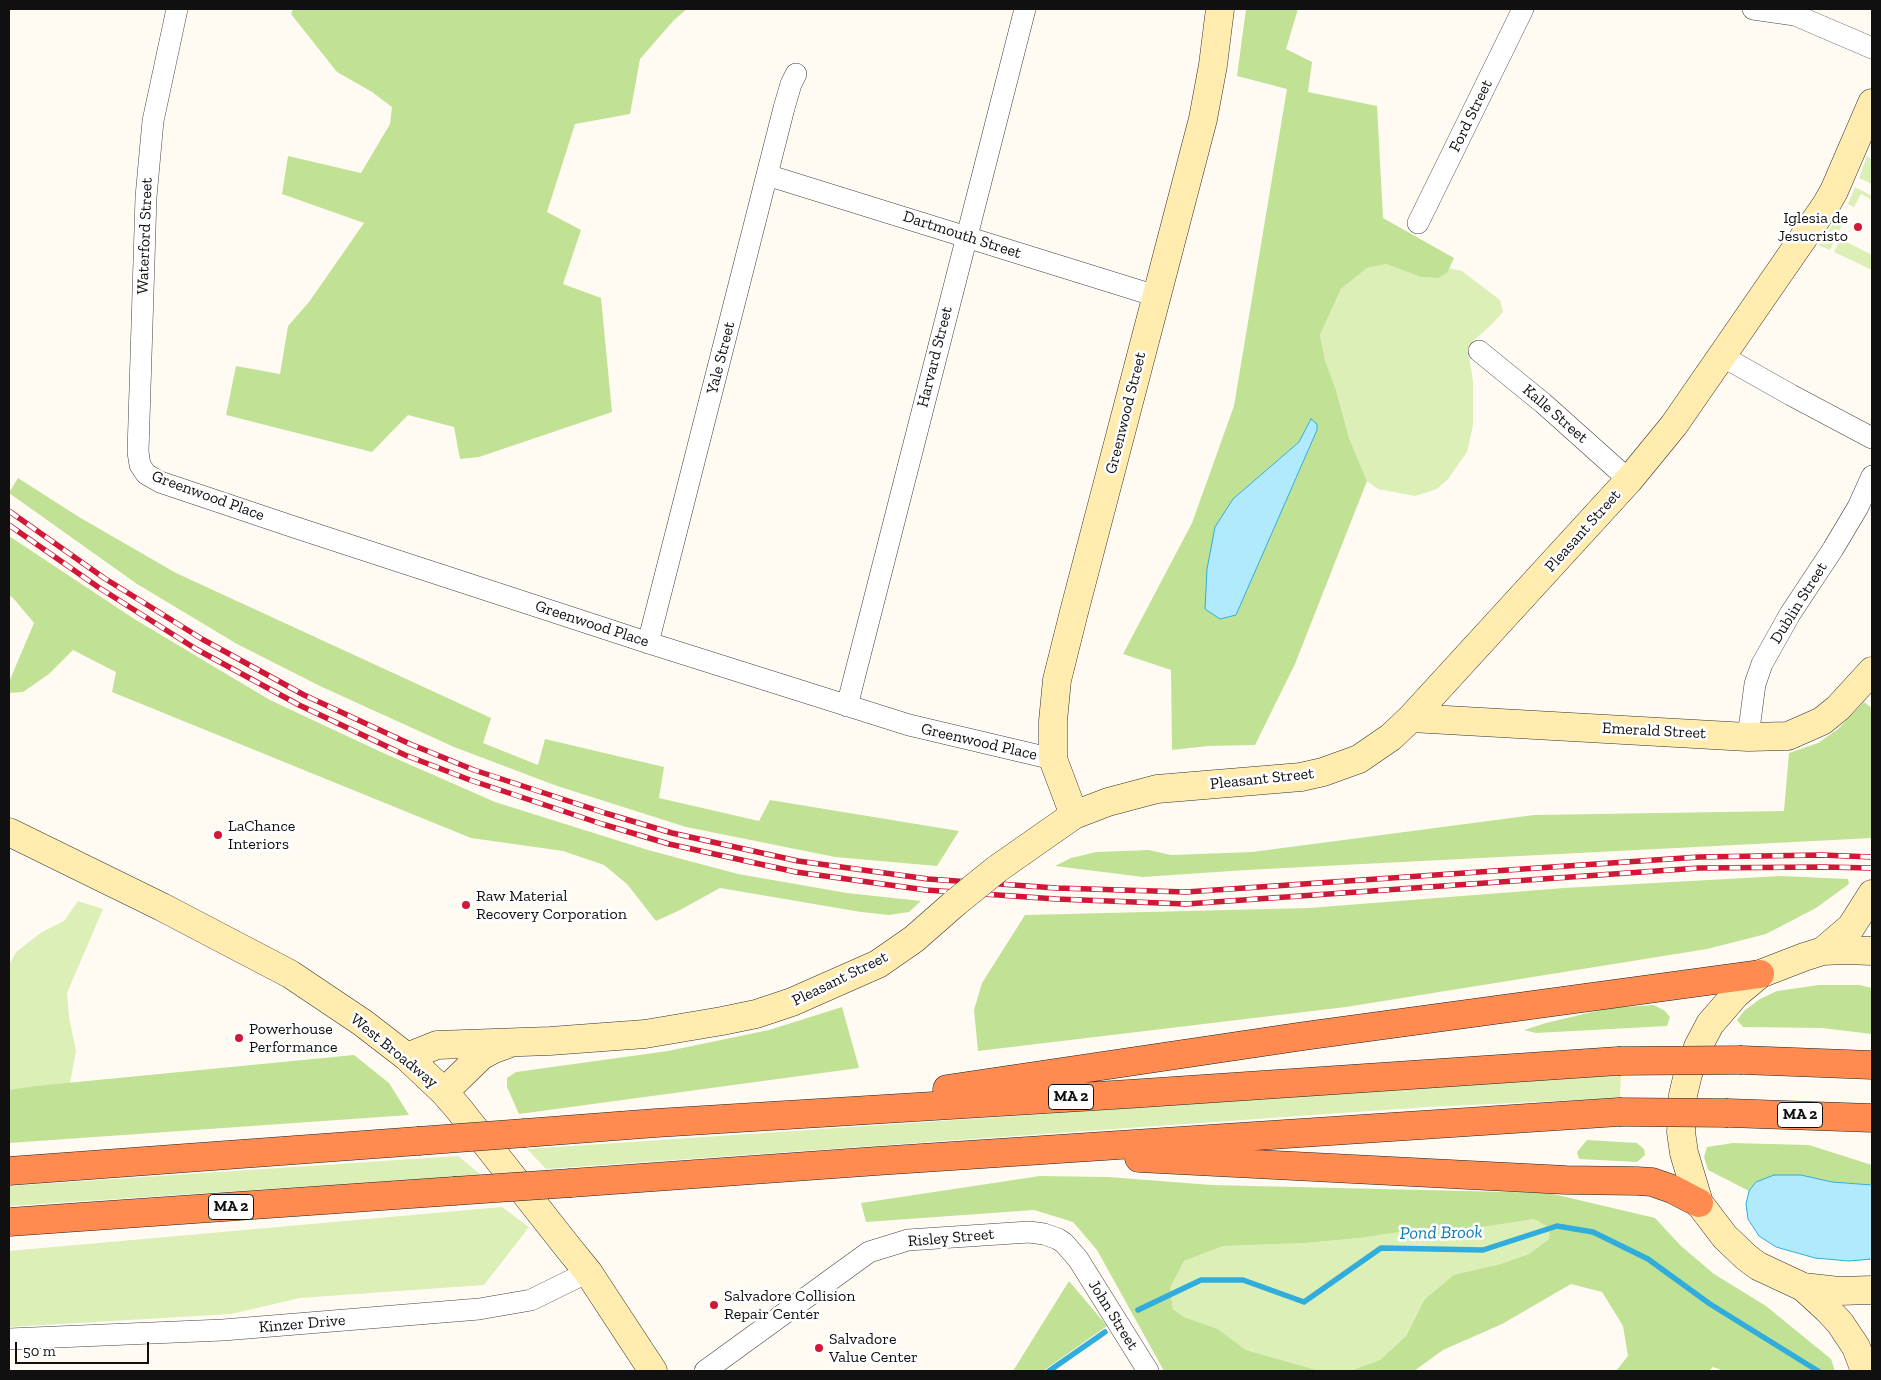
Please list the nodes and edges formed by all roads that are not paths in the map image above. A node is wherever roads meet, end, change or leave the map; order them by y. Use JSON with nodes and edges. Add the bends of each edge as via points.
{"nodes":[{"id":1,"x":177,"y":9,"type":"edge"},
{"id":2,"x":1024,"y":9,"type":"edge"},
{"id":3,"x":1220,"y":9,"type":"edge"},
{"id":4,"x":1523,"y":9,"type":"edge"},
{"id":5,"x":1753,"y":9,"type":"edge"},
{"id":6,"x":1796,"y":12,"type":"edge"},
{"id":7,"x":1872,"y":48,"type":"edge"},
{"id":8,"x":796,"y":74,"type":"dead end"},
{"id":9,"x":1872,"y":103,"type":"edge"},
{"id":10,"x":767,"y":175,"type":"junction"},
{"id":11,"x":1418,"y":223,"type":"dead end"},
{"id":12,"x":966,"y":238,"type":"junction"},
{"id":13,"x":1156,"y":296,"type":"junction"},
{"id":14,"x":1479,"y":351,"type":"dead end"},
{"id":15,"x":1722,"y":356,"type":"junction"},
{"id":16,"x":1872,"y":438,"type":"edge"},
{"id":17,"x":141,"y":466,"type":"joint"},
{"id":18,"x":1872,"y":476,"type":"edge"},
{"id":19,"x":1629,"y":480,"type":"junction"},
{"id":20,"x":648,"y":643,"type":"junction"},
{"id":21,"x":1872,"y":671,"type":"edge"},
{"id":22,"x":847,"y":706,"type":"junction"},
{"id":23,"x":1411,"y":718,"type":"junction"},
{"id":24,"x":1748,"y":737,"type":"junction"},
{"id":25,"x":1053,"y":759,"type":"junction"},
{"id":26,"x":1074,"y":815,"type":"junction"},
{"id":27,"x":9,"y":832,"type":"edge"},
{"id":28,"x":1872,"y":894,"type":"edge"},
{"id":29,"x":1824,"y":951,"type":"junction"},
{"id":30,"x":1872,"y":951,"type":"edge"},
{"id":31,"x":1760,"y":974,"type":"junction"},
{"id":32,"x":510,"y":1043,"type":"junction"},
{"id":33,"x":407,"y":1058,"type":"junction"},
{"id":34,"x":1872,"y":1065,"type":"edge"},
{"id":35,"x":444,"y":1092,"type":"junction"},
{"id":36,"x":777,"y":1115,"type":"junction"},
{"id":37,"x":1872,"y":1118,"type":"edge"},
{"id":38,"x":1028,"y":1151,"type":"junction"},
{"id":39,"x":9,"y":1171,"type":"edge"},
{"id":40,"x":1699,"y":1203,"type":"junction"},
{"id":41,"x":9,"y":1222,"type":"edge"},
{"id":42,"x":1078,"y":1259,"type":"joint"},
{"id":43,"x":588,"y":1272,"type":"junction"},
{"id":44,"x":1803,"y":1287,"type":"junction"},
{"id":45,"x":1872,"y":1290,"type":"edge"},
{"id":46,"x":9,"y":1339,"type":"edge"},
{"id":47,"x":653,"y":1371,"type":"edge"},
{"id":48,"x":705,"y":1371,"type":"edge"},
{"id":49,"x":1148,"y":1371,"type":"edge"},
{"id":50,"x":1865,"y":1371,"type":"edge"}],
"edges":[{"from":1,"to":17,"type":"street","name":"Waterford Street","via":[[152,121],[146,197],[138,452]]},
{"from":2,"to":12,"type":"street","name":"Harvard Street"},
{"from":3,"to":13,"type":"street","name":"Greenwood Street","via":[[1205,110]]},
{"from":4,"to":11,"type":"street","name":"Ford Street"},
{"from":5,"to":6,"type":"street"},
{"from":6,"to":7,"type":"street"},
{"from":8,"to":10,"type":"street","name":"Yale Street","via":[[788,92]]},
{"from":9,"to":15,"type":"street","name":"Pleasant Street","via":[[1826,205]]},
{"from":10,"to":12,"type":"street","name":"Dartmouth Street"},
{"from":10,"to":20,"type":"street","name":"Yale Street"},
{"from":12,"to":13,"type":"street","name":"Dartmouth Street"},
{"from":12,"to":22,"type":"street","name":"Harvard Street"},
{"from":13,"to":25,"type":"street","name":"Greenwood Street","via":[[1062,657],[1053,721]]},
{"from":14,"to":19,"type":"street","name":"Kalle Street"},
{"from":15,"to":16,"type":"street"},
{"from":15,"to":19,"type":"street","name":"Pleasant Street","via":[[1674,426]]},
{"from":17,"to":20,"type":"street","name":"Greenwood Place","via":[[146,474],[160,482]]},
{"from":18,"to":24,"type":"street","name":"Dublin Street","via":[[1858,507],[1762,664],[1755,684]]},
{"from":19,"to":23,"type":"street","name":"Pleasant Street"},
{"from":20,"to":22,"type":"street","name":"Greenwood Place"},
{"from":21,"to":24,"type":"street","name":"Emerald Street","via":[[1822,721],[1788,736]]},
{"from":22,"to":25,"type":"street","name":"Greenwood Place","via":[[910,725]]},
{"from":23,"to":24,"type":"street","name":"Emerald Street"},
{"from":23,"to":26,"type":"street","name":"Pleasant Street","via":[[1366,754],[1323,772],[1301,777],[1157,789]]},
{"from":25,"to":26,"type":"street","name":"Greenwood Street"},
{"from":26,"to":32,"type":"street","name":"Pleasant Street","bridge":true,"via":[[997,869],[914,939],[878,964],[792,1002],[722,1021],[645,1034]]},
{"from":27,"to":33,"type":"street","name":"West Broadway","via":[[290,974],[363,1023]]},
{"from":28,"to":29,"type":"street","via":[[1851,927]]},
{"from":29,"to":30,"type":"street"},
{"from":29,"to":31,"type":"street"},
{"from":31,"to":36,"type":"highway","via":[[1174,1054]]},
{"from":31,"to":40,"type":"street","via":[[1736,994],[1710,1024],[1688,1074],[1681,1132]]},
{"from":32,"to":33,"type":"street","name":"Pleasant Street","via":[[437,1045]]},
{"from":32,"to":35,"type":"street","name":"Pleasant Street","via":[[481,1056]]},
{"from":33,"to":35,"type":"street","name":"West Broadway"},
{"from":34,"to":36,"type":"highway","number":"MA 2","bridge":true,"via":[[1742,1060],[1618,1061]]},
{"from":35,"to":43,"type":"street","name":"West Broadway"},
{"from":36,"to":39,"type":"highway","number":"MA 2","bridge":true},
{"from":37,"to":38,"type":"highway","number":"MA 2","bridge":true,"via":[[1619,1112]]},
{"from":38,"to":40,"type":"highway","via":[[1348,1170],[1637,1181],[1659,1184]]},
{"from":38,"to":41,"type":"highway","number":"MA 2","bridge":true},
{"from":40,"to":44,"type":"street","via":[[1725,1237],[1746,1257]]},
{"from":42,"to":48,"type":"street","name":"Risley Street","via":[[1058,1239],[1029,1232],[908,1240],[882,1247],[860,1258]]},
{"from":42,"to":49,"type":"street","name":"John Street"},
{"from":43,"to":46,"type":"street","name":"Kinzer Drive","via":[[531,1300],[479,1310],[223,1330]]},
{"from":43,"to":47,"type":"street","name":"West Broadway"},
{"from":44,"to":45,"type":"street"},
{"from":44,"to":50,"type":"street","via":[[1840,1323],[1856,1347]]}]}
